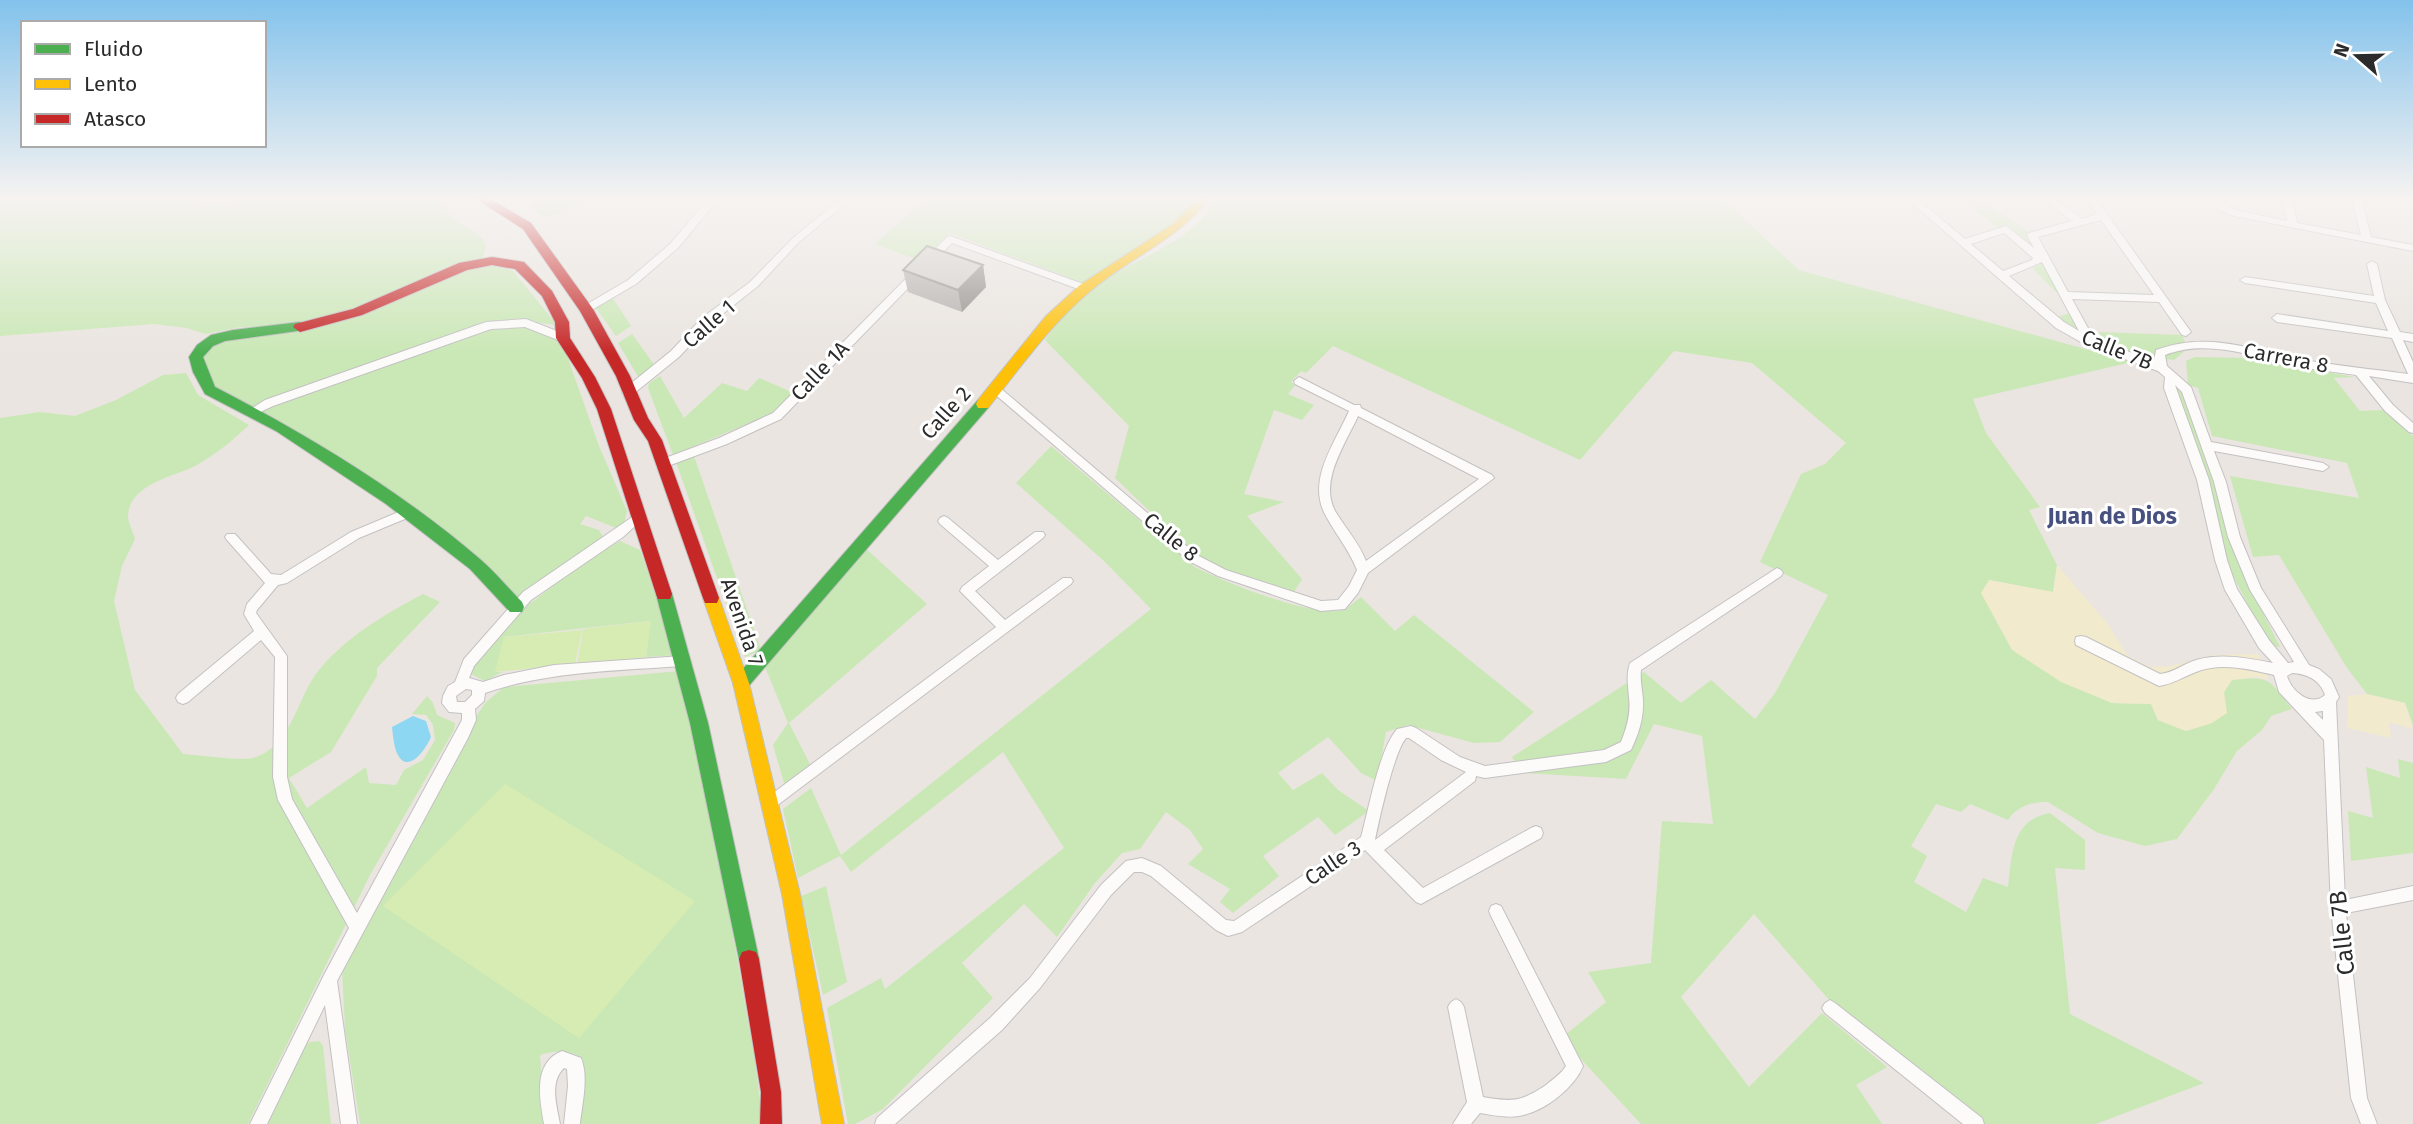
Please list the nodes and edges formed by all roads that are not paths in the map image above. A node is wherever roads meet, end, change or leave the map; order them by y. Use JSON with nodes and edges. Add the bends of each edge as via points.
{"nodes":[{"id":1,"x":544,"y":249,"type":"edge"},
{"id":2,"x":669,"y":249,"type":"edge"},
{"id":3,"x":787,"y":249,"type":"edge"},
{"id":4,"x":940,"y":249,"type":"edge"},
{"id":5,"x":979,"y":249,"type":"edge"},
{"id":6,"x":1143,"y":249,"type":"edge"},
{"id":7,"x":1971,"y":249,"type":"edge"},
{"id":8,"x":2029,"y":249,"type":"edge"},
{"id":9,"x":2040,"y":249,"type":"edge"},
{"id":10,"x":2128,"y":249,"type":"edge"},
{"id":11,"x":2372,"y":264,"type":"dead end"},
{"id":12,"x":2001,"y":275,"type":"junction"},
{"id":13,"x":2245,"y":280,"type":"dead end"},
{"id":14,"x":1085,"y":288,"type":"junction"},
{"id":15,"x":2067,"y":295,"type":"junction"},
{"id":16,"x":2163,"y":299,"type":"junction"},
{"id":17,"x":2381,"y":299,"type":"junction"},
{"id":18,"x":586,"y":309,"type":"junction"},
{"id":19,"x":2277,"y":318,"type":"dead end"},
{"id":20,"x":2186,"y":332,"type":"dead end"},
{"id":21,"x":2396,"y":336,"type":"junction"},
{"id":22,"x":563,"y":338,"type":"junction"},
{"id":23,"x":2413,"y":338,"type":"edge"},
{"id":24,"x":2091,"y":342,"type":"junction"},
{"id":25,"x":2160,"y":353,"type":"joint"},
{"id":26,"x":2359,"y":371,"type":"junction"},
{"id":27,"x":2166,"y":372,"type":"junction"},
{"id":28,"x":2413,"y":376,"type":"edge"},
{"id":29,"x":1299,"y":381,"type":"dead end"},
{"id":30,"x":995,"y":390,"type":"junction"},
{"id":31,"x":628,"y":392,"type":"junction"},
{"id":32,"x":1356,"y":408,"type":"junction"},
{"id":33,"x":252,"y":412,"type":"junction"},
{"id":34,"x":2413,"y":429,"type":"edge"},
{"id":35,"x":2207,"y":445,"type":"junction"},
{"id":36,"x":664,"y":463,"type":"junction"},
{"id":37,"x":2323,"y":467,"type":"dead end"},
{"id":38,"x":408,"y":513,"type":"junction"},
{"id":39,"x":638,"y":518,"type":"junction"},
{"id":40,"x":944,"y":521,"type":"dead end"},
{"id":41,"x":1039,"y":534,"type":"dead end"},
{"id":42,"x":231,"y":537,"type":"dead end"},
{"id":43,"x":998,"y":566,"type":"junction"},
{"id":44,"x":1363,"y":570,"type":"junction"},
{"id":45,"x":1777,"y":573,"type":"dead end"},
{"id":46,"x":274,"y":581,"type":"junction"},
{"id":47,"x":1067,"y":581,"type":"dead end"},
{"id":48,"x":516,"y":607,"type":"junction"},
{"id":49,"x":1005,"y":628,"type":"junction"},
{"id":50,"x":262,"y":632,"type":"junction"},
{"id":51,"x":2081,"y":641,"type":"dead end"},
{"id":52,"x":682,"y":661,"type":"junction"},
{"id":53,"x":2304,"y":668,"type":"junction"},
{"id":54,"x":2284,"y":669,"type":"junction"},
{"id":55,"x":741,"y":683,"type":"junction"},
{"id":56,"x":460,"y":685,"type":"junction"},
{"id":57,"x":480,"y":689,"type":"junction"},
{"id":58,"x":183,"y":698,"type":"dead end"},
{"id":59,"x":2294,"y":698,"type":"junction"},
{"id":60,"x":2329,"y":702,"type":"junction"},
{"id":61,"x":468,"y":707,"type":"junction"},
{"id":62,"x":2332,"y":739,"type":"junction"},
{"id":63,"x":1470,"y":777,"type":"dead end"},
{"id":64,"x":770,"y":803,"type":"junction"},
{"id":65,"x":1536,"y":833,"type":"dead end"},
{"id":66,"x":1371,"y":845,"type":"junction"},
{"id":67,"x":2413,"y":893,"type":"edge"},
{"id":68,"x":2338,"y":908,"type":"junction"},
{"id":69,"x":1496,"y":911,"type":"dead end"},
{"id":70,"x":357,"y":927,"type":"junction"},
{"id":71,"x":329,"y":980,"type":"junction"},
{"id":72,"x":1456,"y":1007,"type":"dead end"},
{"id":73,"x":1830,"y":1008,"type":"dead end"},
{"id":74,"x":1476,"y":1104,"type":"junction"},
{"id":75,"x":258,"y":1124,"type":"edge"},
{"id":76,"x":349,"y":1124,"type":"edge"},
{"id":77,"x":552,"y":1124,"type":"edge"},
{"id":78,"x":572,"y":1124,"type":"edge"},
{"id":79,"x":771,"y":1124,"type":"edge"},
{"id":80,"x":833,"y":1124,"type":"edge"},
{"id":81,"x":883,"y":1124,"type":"edge"},
{"id":82,"x":1461,"y":1124,"type":"edge"},
{"id":83,"x":1976,"y":1124,"type":"edge"},
{"id":84,"x":2369,"y":1124,"type":"edge"}],
"edges":[{"from":1,"to":18,"type":"main road","name":"Avenida 7"},
{"from":2,"to":18,"type":"street","via":[[632,282]]},
{"from":3,"to":31,"type":"street","name":"Calle 1","via":[[754,284]]},
{"from":4,"to":36,"type":"street","name":"Calle 1A","via":[[777,416]]},
{"from":5,"to":14,"type":"street"},
{"from":6,"to":14,"type":"main road","name":"Calle 2"},
{"from":7,"to":12,"type":"street","name":"Calle 7B"},
{"from":8,"to":12,"type":"street","via":[[2037,262]]},
{"from":9,"to":15,"type":"street"},
{"from":10,"to":16,"type":"street"},
{"from":11,"to":17,"type":"street"},
{"from":12,"to":24,"type":"street","name":"Calle 7B","via":[[2060,325]]},
{"from":13,"to":17,"type":"street"},
{"from":14,"to":30,"type":"main road","name":"Calle 2","via":[[1051,319]]},
{"from":15,"to":16,"type":"street"},
{"from":15,"to":24,"type":"street"},
{"from":16,"to":20,"type":"street"},
{"from":17,"to":21,"type":"street"},
{"from":18,"to":31,"type":"main road","name":"Avenida 7"},
{"from":19,"to":21,"type":"street"},
{"from":21,"to":23,"type":"street"},
{"from":21,"to":28,"type":"street"},
{"from":22,"to":33,"type":"street","via":[[526,323],[490,325]]},
{"from":22,"to":33,"type":"main road","via":[[562,322],[547,294],[519,265],[492,261],[464,266],[320,324],[228,334],[206,343],[196,357],[210,390]]},
{"from":22,"to":39,"type":"main road","via":[[604,409]]},
{"from":24,"to":27,"type":"street","name":"Calle 7B"},
{"from":25,"to":26,"type":"street","name":"Carrera 8","via":[[2172,346],[2200,345]]},
{"from":25,"to":27,"type":"street","name":"Calle 7B"},
{"from":26,"to":28,"type":"street","name":"Carrera 8"},
{"from":26,"to":34,"type":"street"},
{"from":27,"to":35,"type":"street","name":"Calle 7B","via":[[2187,390]]},
{"from":27,"to":54,"type":"street","name":"Calle 7B","via":[[2203,480],[2231,590]]},
{"from":29,"to":32,"type":"street"},
{"from":30,"to":44,"type":"street","name":"Calle 8","via":[[1193,558],[1222,573],[1321,607],[1342,605]]},
{"from":30,"to":55,"type":"main road","name":"Calle 2"},
{"from":31,"to":36,"type":"main road","name":"Avenida 7"},
{"from":32,"to":44,"type":"street","via":[[1323,489],[1326,510],[1353,547]]},
{"from":32,"to":44,"type":"street","via":[[1488,478]]},
{"from":33,"to":38,"type":"main road","via":[[319,451]]},
{"from":35,"to":37,"type":"street"},
{"from":35,"to":53,"type":"street","name":"Calle 7B","via":[[2234,537],[2256,590]]},
{"from":36,"to":55,"type":"main road","name":"Avenida 7"},
{"from":38,"to":46,"type":"street","via":[[355,535],[284,580]]},
{"from":38,"to":48,"type":"main road","via":[[476,565]]},
{"from":39,"to":48,"type":"street"},
{"from":39,"to":52,"type":"main road"},
{"from":40,"to":43,"type":"street"},
{"from":41,"to":43,"type":"street"},
{"from":42,"to":46,"type":"street"},
{"from":43,"to":49,"type":"street","via":[[966,591]]},
{"from":45,"to":66,"type":"street","name":"Calle 3","via":[[1635,667],[1635,724],[1626,746],[1606,756],[1485,772],[1453,762],[1411,732],[1402,733],[1390,758]]},
{"from":46,"to":50,"type":"street","via":[[251,608]]},
{"from":47,"to":49,"type":"street"},
{"from":48,"to":56,"type":"street","via":[[469,663]]},
{"from":49,"to":64,"type":"street"},
{"from":50,"to":58,"type":"street"},
{"from":50,"to":70,"type":"street","via":[[281,656],[280,778],[285,800]]},
{"from":51,"to":54,"type":"street","via":[[2159,680],[2169,680],[2195,666],[2230,660]]},
{"from":52,"to":57,"type":"street","via":[[541,673]]},
{"from":52,"to":79,"type":"main road","via":[[743,926],[771,1092]]},
{"from":53,"to":54,"type":"street"},
{"from":53,"to":60,"type":"street","name":"Calle 7B","via":[[2327,684],[2332,697]]},
{"from":54,"to":59,"type":"street","name":"Calle 7B","via":[[2281,683]]},
{"from":55,"to":64,"type":"main road","name":"Avenida 7"},
{"from":56,"to":57,"type":"street","via":[[470,683]]},
{"from":56,"to":61,"type":"street","via":[[449,703],[454,708]]},
{"from":57,"to":61,"type":"street","via":[[477,701]]},
{"from":59,"to":60,"type":"street","via":[[2314,706]]},
{"from":59,"to":62,"type":"street"},
{"from":60,"to":62,"type":"street","name":"Calle 7B"},
{"from":61,"to":70,"type":"street","via":[[463,734]]},
{"from":62,"to":68,"type":"street","name":"Calle 7B"},
{"from":63,"to":66,"type":"street"},
{"from":64,"to":80,"type":"main road","name":"Avenida 7"},
{"from":65,"to":66,"type":"street","via":[[1421,897]]},
{"from":66,"to":81,"type":"street","name":"Calle 3","via":[[1228,929],[1156,871],[1131,866],[996,1024]]},
{"from":67,"to":68,"type":"street"},
{"from":68,"to":84,"type":"street","name":"Calle 7B","via":[[2359,1098]]},
{"from":69,"to":74,"type":"street","via":[[1575,1066],[1571,1076],[1530,1107]]},
{"from":70,"to":71,"type":"street"},
{"from":71,"to":75,"type":"street"},
{"from":71,"to":76,"type":"street"},
{"from":72,"to":74,"type":"street"},
{"from":73,"to":83,"type":"street"},
{"from":74,"to":82,"type":"street"},
{"from":77,"to":78,"type":"street","via":[[547,1081],[549,1070],[562,1059],[575,1064]]}]}
